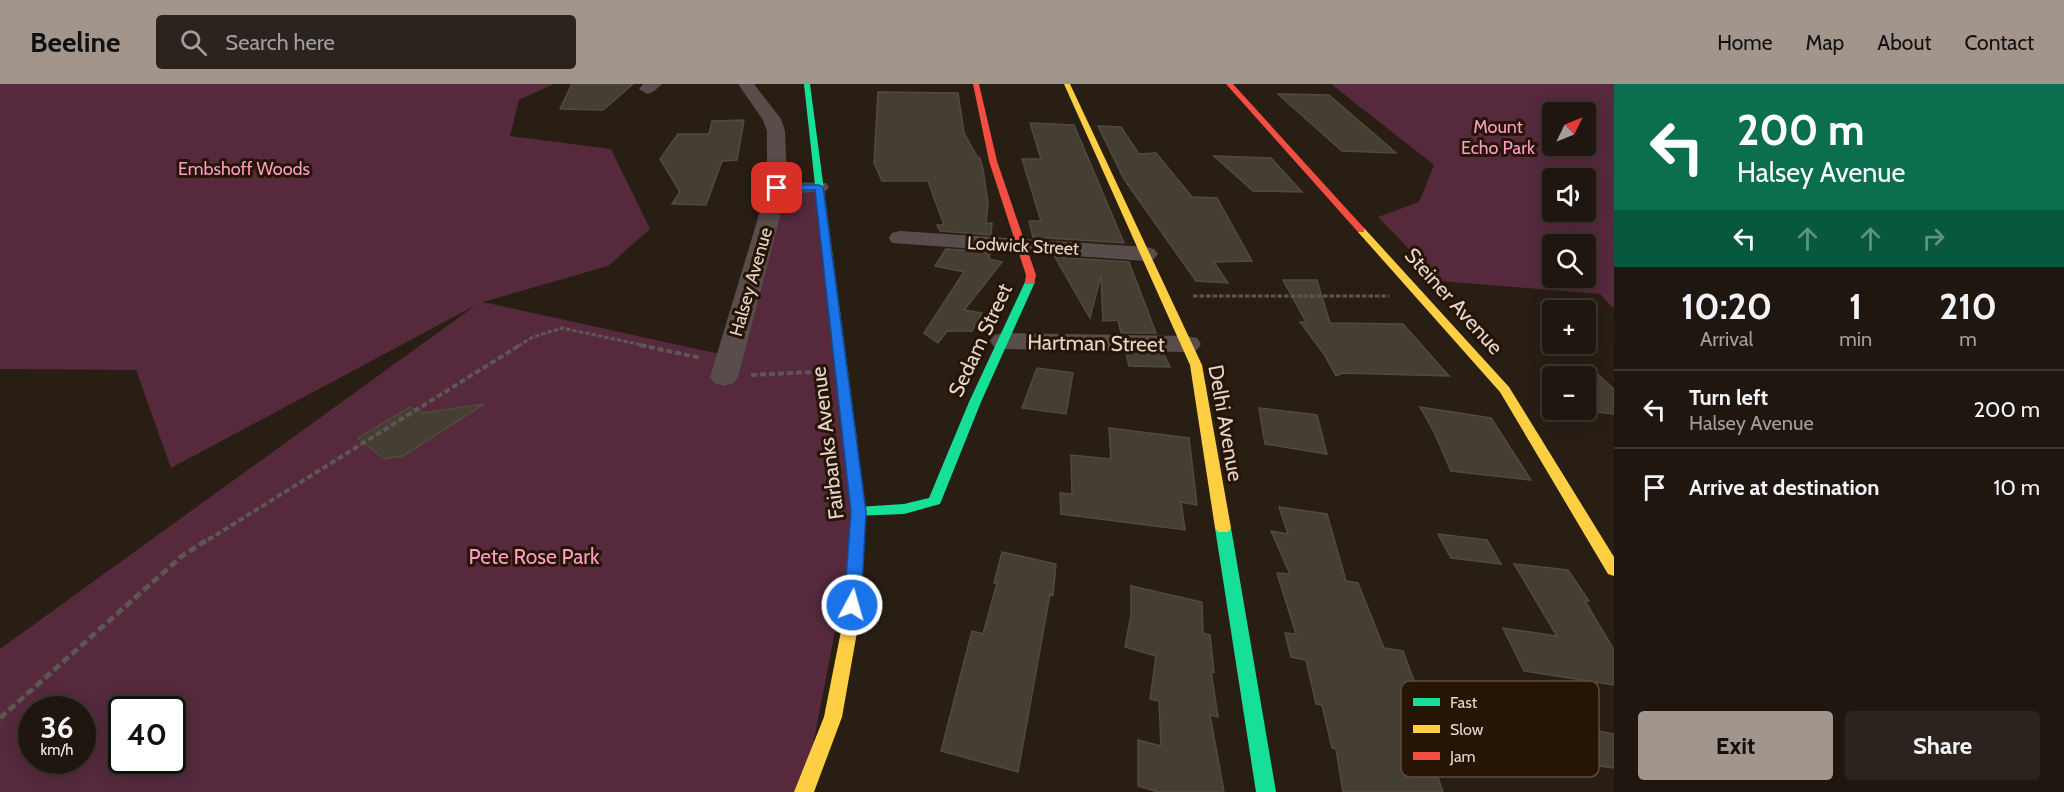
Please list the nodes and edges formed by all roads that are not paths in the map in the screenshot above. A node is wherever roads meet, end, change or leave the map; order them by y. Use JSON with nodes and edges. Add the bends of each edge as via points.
{"nodes":[{"id":1,"x":746,"y":84,"type":"edge"},
{"id":2,"x":807,"y":84,"type":"edge"},
{"id":3,"x":976,"y":84,"type":"edge"},
{"id":4,"x":1067,"y":84,"type":"edge"},
{"id":5,"x":1229,"y":84,"type":"edge"},
{"id":6,"x":819,"y":187,"type":"junction"},
{"id":7,"x":777,"y":188,"type":"junction"},
{"id":8,"x":900,"y":238,"type":"dead end"},
{"id":9,"x":1020,"y":247,"type":"junction"},
{"id":10,"x":1146,"y":254,"type":"junction"},
{"id":11,"x":1004,"y":341,"type":"junction"},
{"id":12,"x":1187,"y":345,"type":"junction"},
{"id":13,"x":726,"y":368,"type":"road end"},
{"id":14,"x":858,"y":512,"type":"junction"},
{"id":15,"x":1614,"y":570,"type":"edge"},
{"id":16,"x":804,"y":792,"type":"edge"},
{"id":17,"x":1266,"y":792,"type":"edge"}],
"edges":[{"from":1,"to":7,"type":"street","name":"Halsey Avenue","via":[[772,118],[776,131]]},
{"from":2,"to":6,"type":"street","name":"Fairbanks Avenue"},
{"from":3,"to":9,"type":"street","name":"Sedam Street","via":[[993,161]]},
{"from":4,"to":10,"type":"street","name":"Delhi Avenue"},
{"from":5,"to":15,"type":"street","name":"Steiner Avenue","via":[[1505,390]]},
{"from":6,"to":7,"type":"street"},
{"from":6,"to":14,"type":"street","name":"Fairbanks Avenue"},
{"from":7,"to":13,"type":"street","name":"Halsey Avenue"},
{"from":8,"to":9,"type":"street","name":"Lodwick Street"},
{"from":9,"to":10,"type":"street","name":"Lodwick Street"},
{"from":9,"to":11,"type":"street","name":"Sedam Street","via":[[1030,282]]},
{"from":10,"to":12,"type":"street","name":"Delhi Avenue"},
{"from":11,"to":12,"type":"street","name":"Hartman Street"},
{"from":11,"to":14,"type":"street","name":"Sedam Street","via":[[935,501],[904,509]]},
{"from":12,"to":17,"type":"street","name":"Delhi Avenue","via":[[1196,365]]},
{"from":14,"to":16,"type":"street","name":"Fairbanks Avenue","via":[[851,621],[833,717]]}]}
